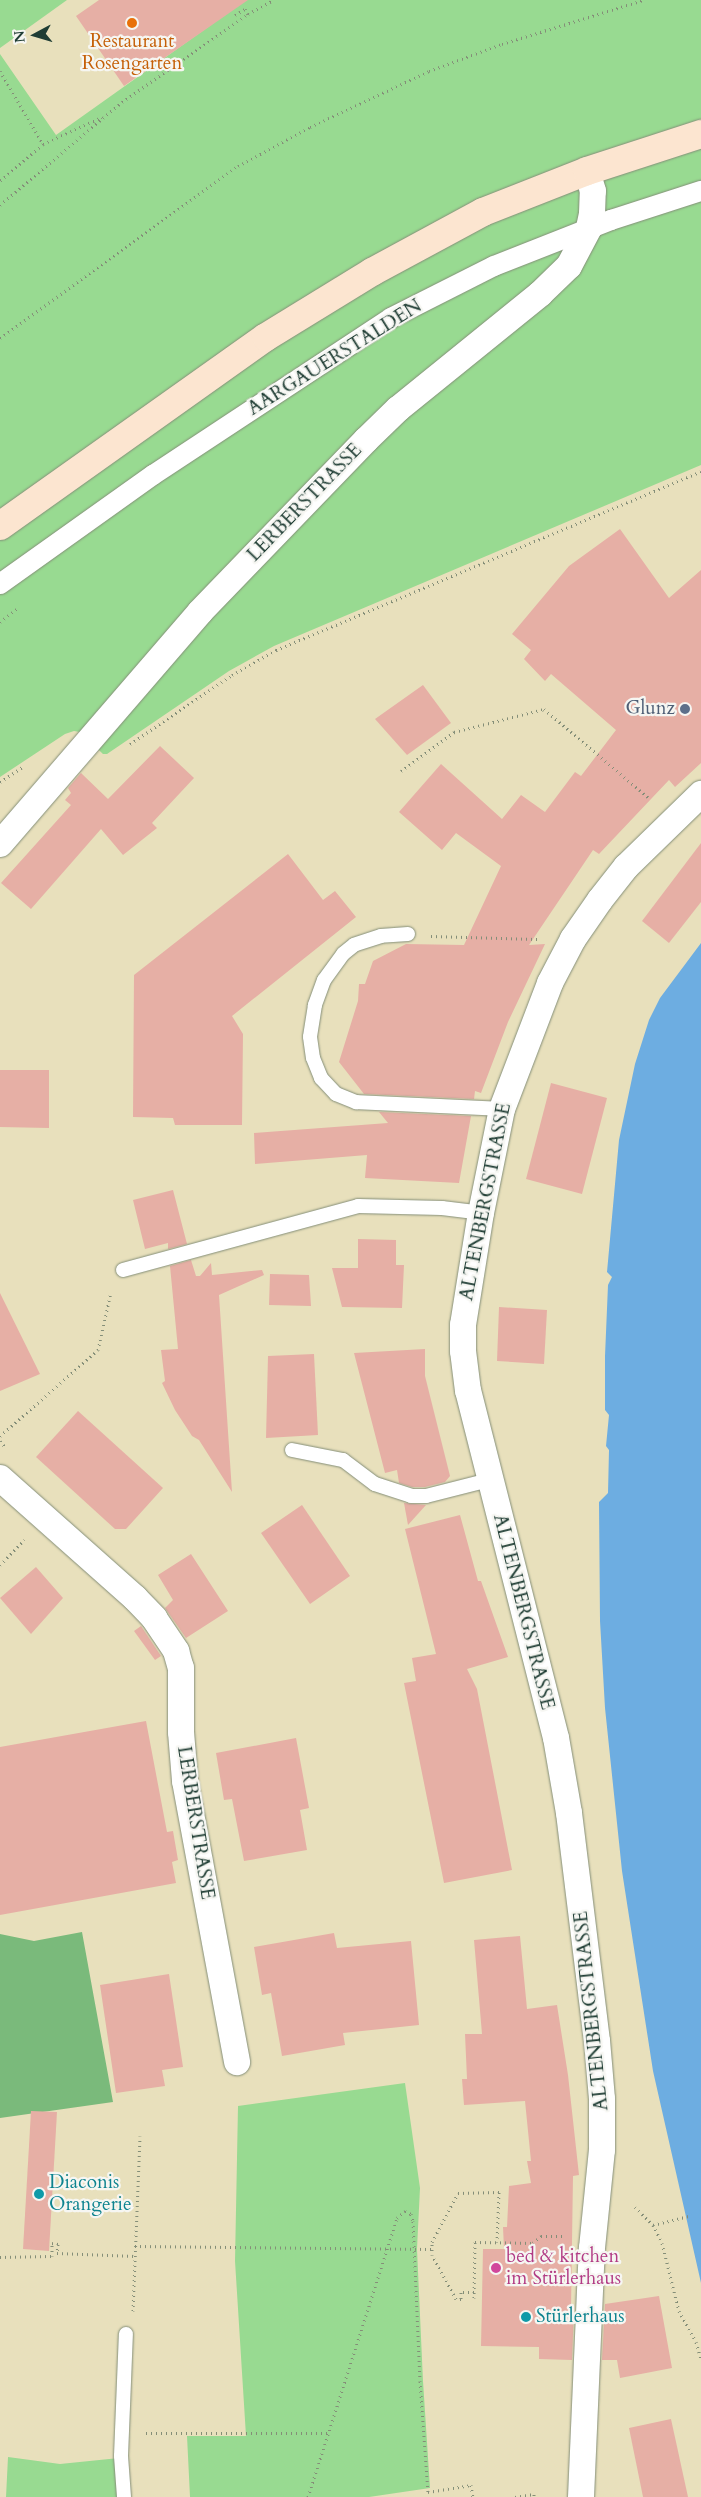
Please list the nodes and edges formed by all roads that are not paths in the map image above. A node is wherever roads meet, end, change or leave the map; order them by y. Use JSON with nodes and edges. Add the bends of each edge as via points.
{"nodes":[{"id":1,"x":701,"y":134,"type":"edge"},
{"id":2,"x":587,"y":171,"type":"junction"},
{"id":3,"x":701,"y":191,"type":"edge"},
{"id":4,"x":589,"y":228,"type":"junction"},
{"id":5,"x":0,"y":526,"type":"edge"},
{"id":6,"x":0,"y":584,"type":"edge"},
{"id":7,"x":701,"y":794,"type":"edge"},
{"id":8,"x":0,"y":844,"type":"edge"},
{"id":9,"x":408,"y":934,"type":"road end"},
{"id":10,"x":502,"y":1109,"type":"junction"},
{"id":11,"x":480,"y":1213,"type":"junction"},
{"id":12,"x":123,"y":1270,"type":"road end"},
{"id":13,"x":292,"y":1450,"type":"dead end"},
{"id":14,"x":0,"y":1478,"type":"edge"},
{"id":15,"x":489,"y":1480,"type":"junction"},
{"id":16,"x":237,"y":2062,"type":"dead end"},
{"id":17,"x":126,"y":2334,"type":"road end"},
{"id":18,"x":124,"y":2497,"type":"edge"},
{"id":19,"x":581,"y":2497,"type":"edge"}],
"edges":[{"from":1,"to":2,"type":"main road"},
{"from":2,"to":4,"type":"street","name":"LERBERSTRASSE","via":[[593,191]]},
{"from":2,"to":5,"type":"main road","via":[[483,212],[372,272],[266,338]]},
{"from":3,"to":4,"type":"street","name":"AARGAUERSTALDEN"},
{"from":4,"to":6,"type":"street","name":"AARGAUERSTALDEN","via":[[494,266],[391,318],[153,475]]},
{"from":4,"to":8,"type":"street","name":"LERBERSTRASSE","via":[[569,266],[540,294],[398,409],[200,612]]},
{"from":7,"to":10,"type":"street","name":"ALTENBERGSTRASSE","via":[[626,868],[573,939],[550,983]]},
{"from":9,"to":10,"type":"lane","via":[[381,936],[354,945],[324,980],[315,1005],[310,1037],[320,1078],[336,1094],[356,1102]]},
{"from":10,"to":11,"type":"street","name":"ALTENBERGSTRASSE"},
{"from":11,"to":12,"type":"lane","via":[[442,1208],[358,1206]]},
{"from":11,"to":15,"type":"street","name":"ALTENBERGSTRASSE","via":[[465,1305],[462,1351]]},
{"from":13,"to":15,"type":"lane","via":[[343,1460],[375,1484],[411,1496],[426,1496]]},
{"from":14,"to":16,"type":"street","name":"LERBERSTRASSE","via":[[135,1598],[154,1618],[176,1651],[181,1668],[185,1781]]},
{"from":15,"to":19,"type":"street","name":"ALTENBERGSTRASSE","via":[[556,1738],[571,1823],[598,2051],[602,2150],[592,2248]]},
{"from":17,"to":18,"type":"lane","via":[[121,2456]]}]}
